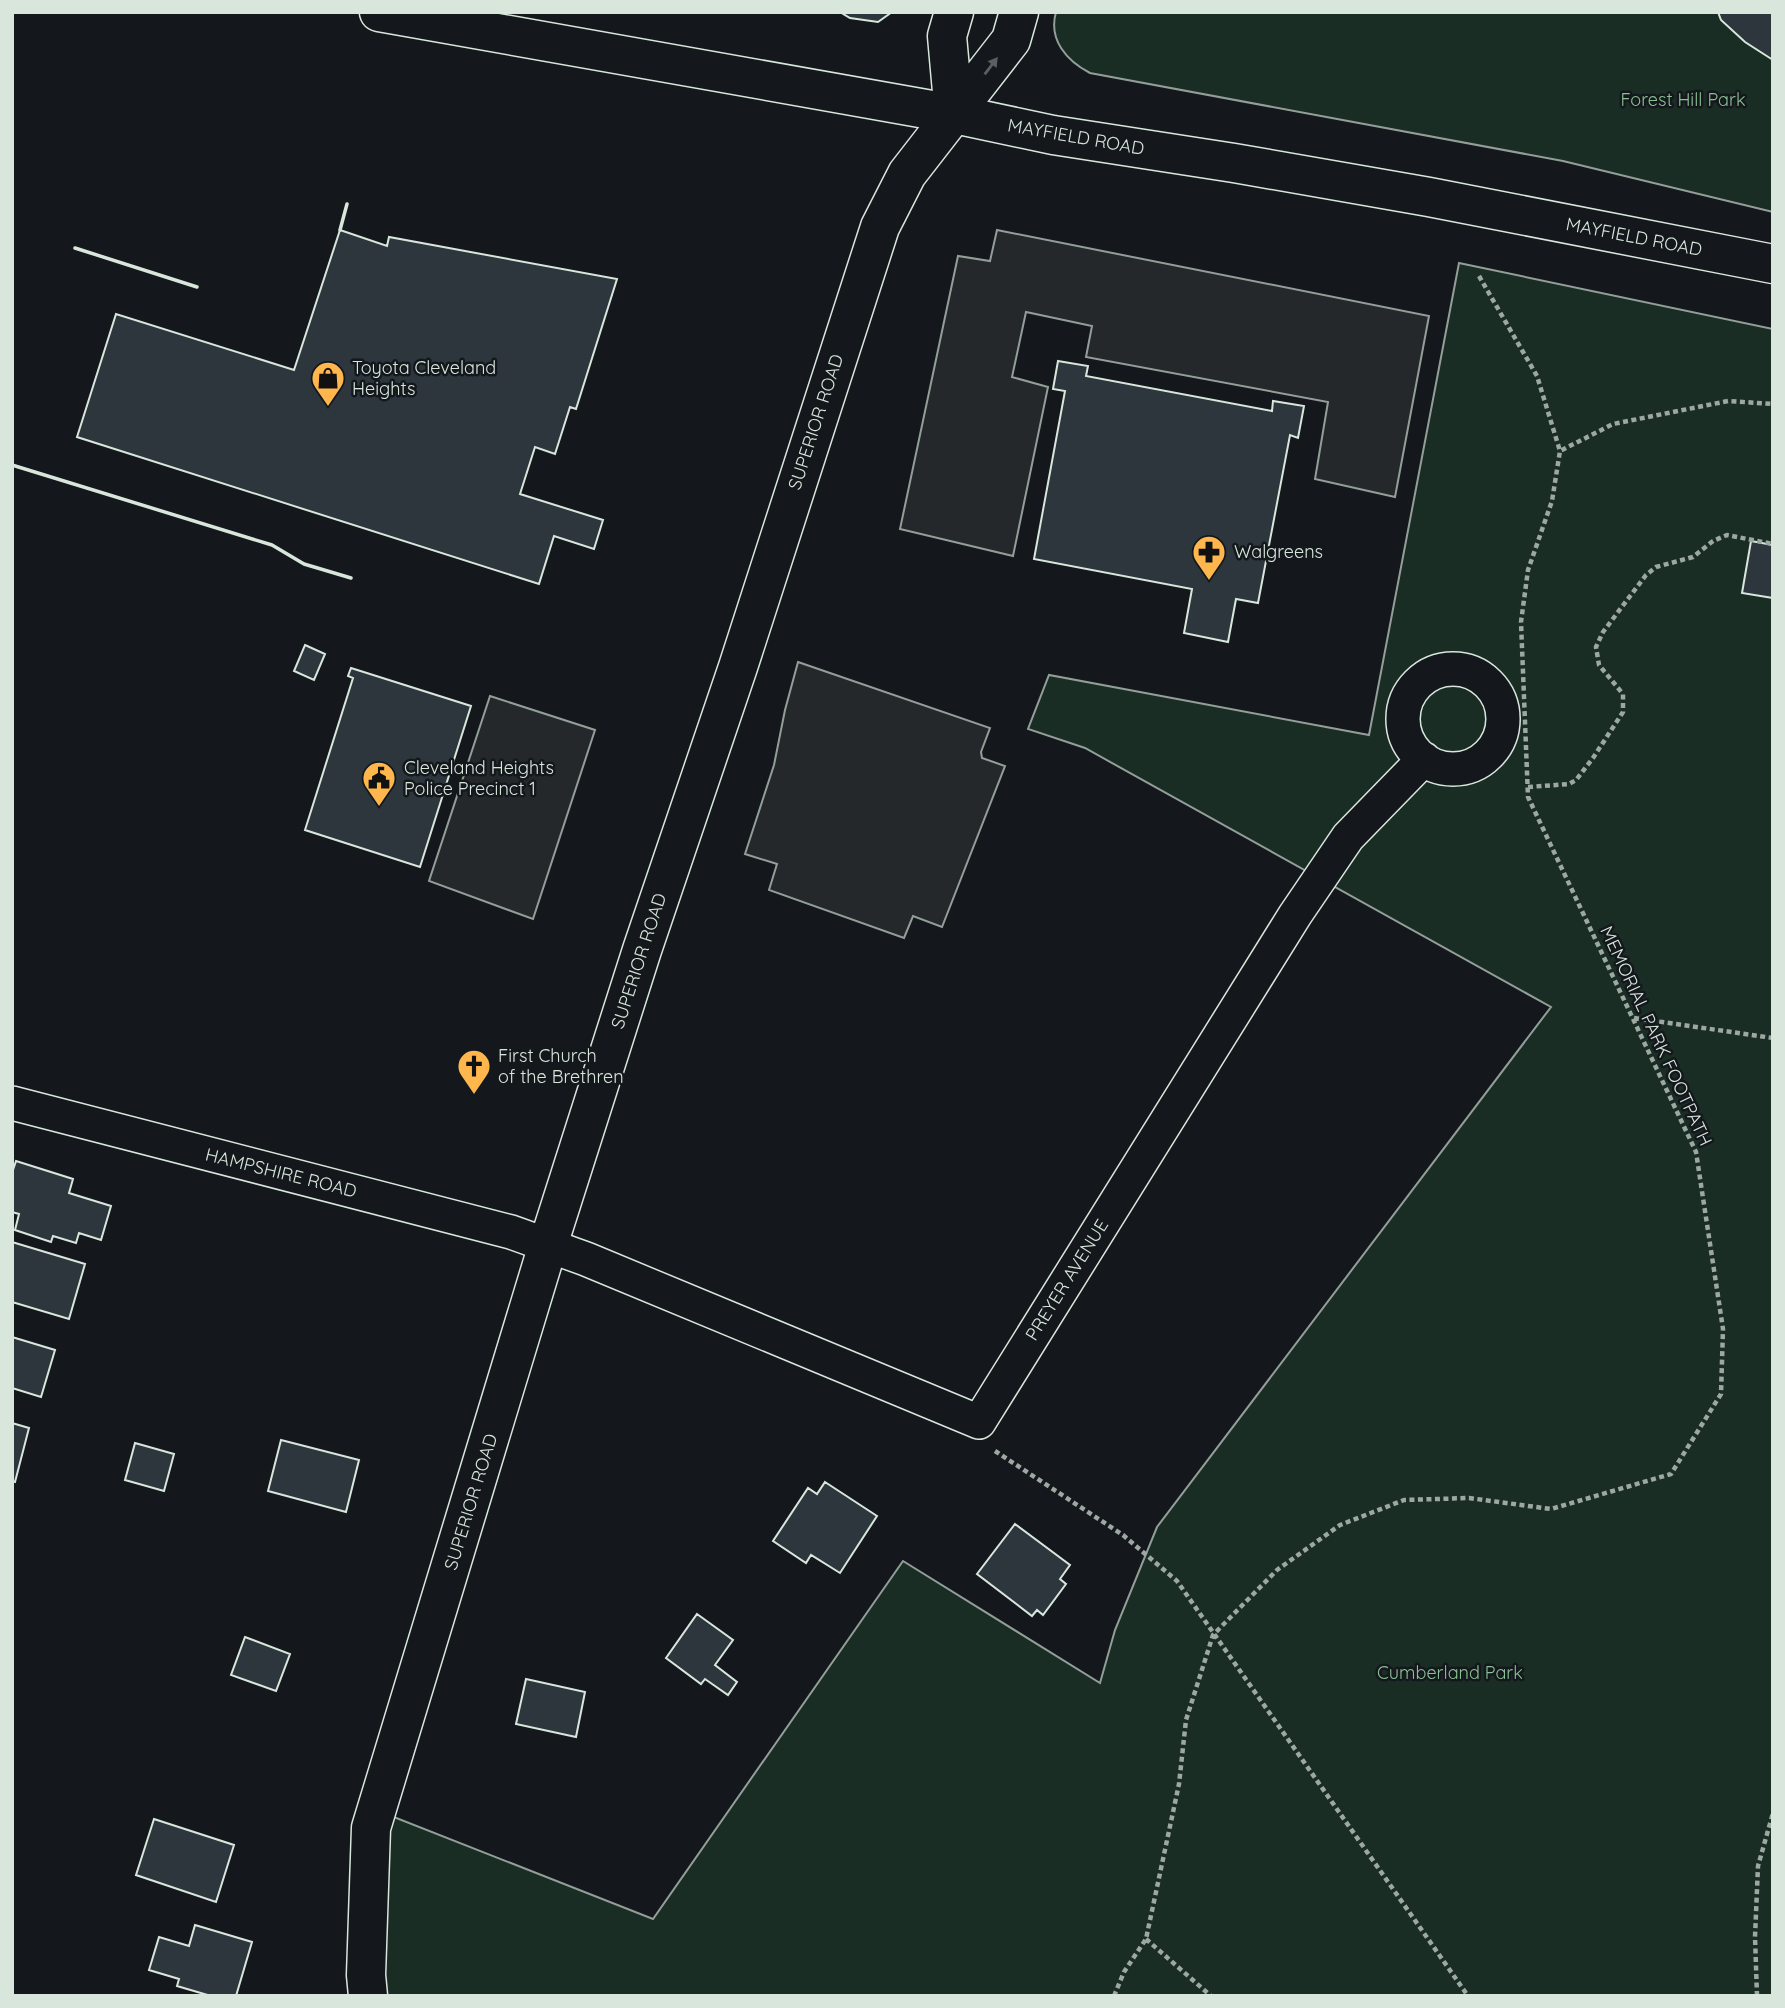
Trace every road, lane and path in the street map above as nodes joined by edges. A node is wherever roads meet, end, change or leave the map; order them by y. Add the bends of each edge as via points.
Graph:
1 (379, 12) edge
2 (954, 12) edge
3 (1019, 12) edge
4 (954, 114) junction
5 (1773, 264) edge
6 (1479, 276) dead end
7 (1773, 404) edge
8 (1560, 451) junction
9 (1773, 544) edge
10 (1424, 759) dead end
11 (1528, 787) junction
12 (1633, 1018) junction
13 (1773, 1038) edge
14 (12, 1103) edge
15 (548, 1245) junction
16 (995, 1450) dead end
17 (1213, 1635) junction
18 (1773, 1813) edge
19 (1146, 1939) junction
20 (368, 1996) edge
21 (1114, 1996) edge
22 (1211, 1996) edge
23 (1468, 1996) edge
24 (1758, 1996) edge

1 - 4 street, MAYFIELD ROAD
2 - 4 street via 947,36
4 -> 3 street, SUPERIOR ROAD via 1011,40
4 - 5 street, MAYFIELD ROAD via 1053,135 1429,197
4 - 15 street, SUPERIOR ROAD via 907,174 880,227
6 - 8 path via 1536,376
7 - 8 path via 1728,401 1613,424
8 - 11 path, MEMORIAL PARK FOOTPATH via 1552,501 1528,570 1521,621
9 - 11 path via 1727,535 1693,557 1646,575 1596,647 1599,665 1623,694 1623,712 1576,779 1569,784
10 - 15 street, PREYER AVENUE via 1348,837 1295,915 979,1422
11 - 12 path, MEMORIAL PARK FOOTPATH via 1528,797
12 - 13 path
12 - 17 path, MEMORIAL PARK FOOTPATH via 1696,1152 1723,1329 1721,1394 1671,1474 1551,1509 1469,1498 1404,1500 1340,1525 1277,1570
14 - 15 street, HAMPSHIRE ROAD
15 - 20 street, SUPERIOR ROAD via 371,1828
16 - 17 path via 1131,1541 1177,1581
17 - 19 path via 1186,1720 1179,1784
17 - 23 path
18 - 24 path via 1758,1866
19 - 21 path
19 - 22 path

